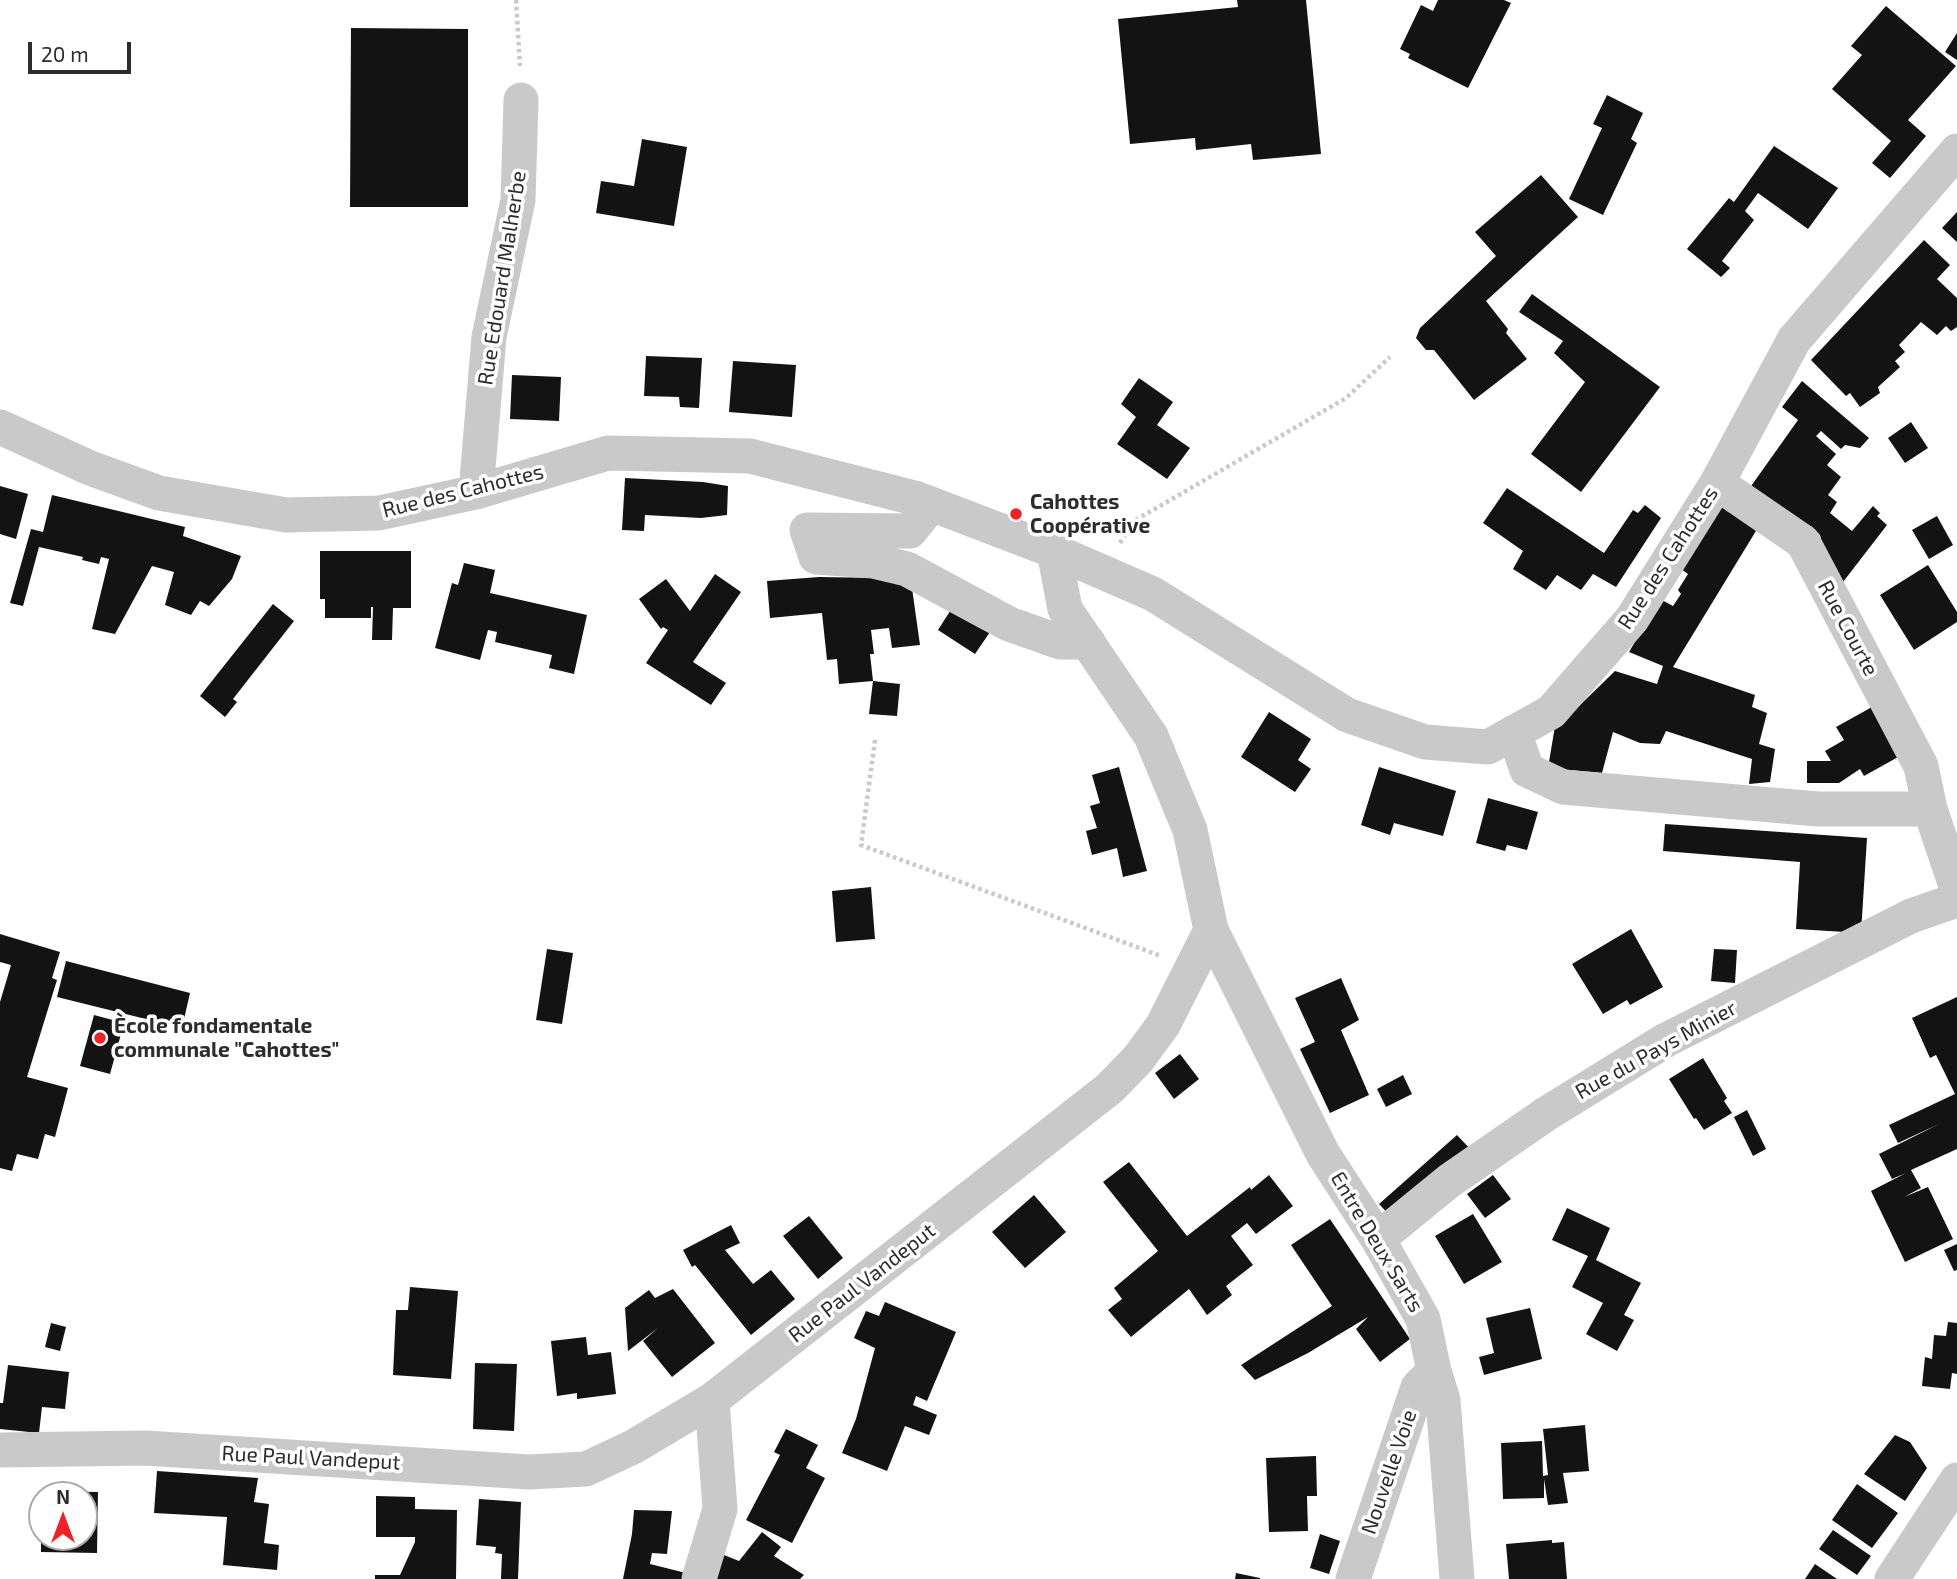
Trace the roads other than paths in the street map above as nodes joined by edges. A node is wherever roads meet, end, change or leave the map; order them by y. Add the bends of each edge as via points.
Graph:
1 (515, 103) road end
2 (1957, 151) edge
3 (0, 427) edge
4 (1717, 483) junction
5 (476, 492) junction
6 (931, 505) junction
7 (1055, 551) junction
8 (1087, 642) junction
9 (1514, 732) junction
10 (1930, 809) junction
11 (1957, 889) edge
12 (1957, 900) edge
13 (1211, 930) junction
14 (1378, 1239) junction
15 (1434, 1371) junction
16 (712, 1400) junction
17 (0, 1450) edge
18 (1957, 1480) edge
19 (699, 1579) edge
20 (1353, 1579) edge
21 (1457, 1579) edge
22 (1892, 1579) edge

1 - 5 street, Rue Edouard Malherbe via 518,200 489,337
2 - 4 street, Rue des Cahottes via 1794,340
3 - 5 street, Rue des Cahottes via 159,493 286,515 379,513
4 - 9 street, Rue des Cahottes via 1632,619 1551,712
4 - 10 street, Rue Courte via 1803,542 1921,766
5 - 6 street, Rue des Cahottes via 608,453 737,455
6 - 7 street, Rue des Cahottes
6 - 8 street via 910,531 807,530 816,556 907,569 1009,624 1060,642
7 - 8 street via 1065,609
7 - 9 street, Rue des Cahottes via 1153,594 1347,715 1425,742 1488,747
8 - 13 street via 1151,736 1190,830
9 - 10 street via 1527,770 1563,787 1818,809
10 - 11 street
12 - 14 street, Rue du Pays Minier via 1910,916 1666,1040 1460,1173
13 - 14 street, Entre Deux Sarts via 1323,1154
13 - 16 street, Rue Paul Vandeput via 1163,1025 1110,1088
14 - 15 street, Entre Deux Sarts via 1423,1319
15 - 20 street, Nouvelle Voie via 1418,1387
15 - 21 street, Entre Deux Sarts via 1443,1400
16 - 17 street, Rue Paul Vandeput via 586,1469 529,1472 145,1448
16 - 19 street via 720,1509
18 - 22 street

